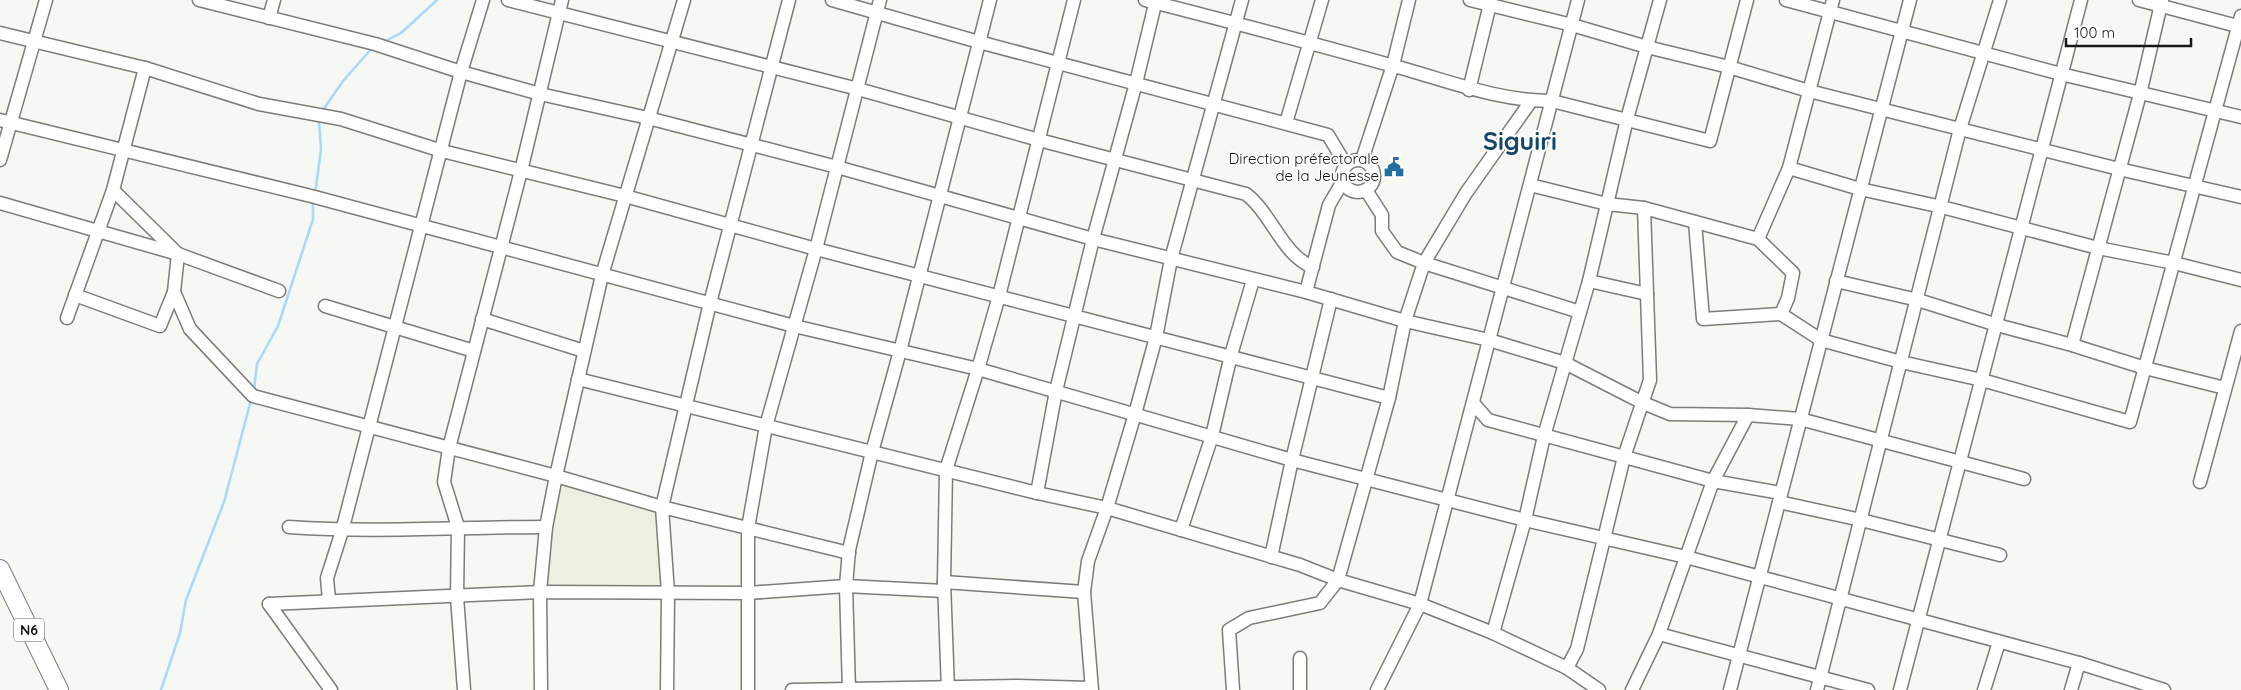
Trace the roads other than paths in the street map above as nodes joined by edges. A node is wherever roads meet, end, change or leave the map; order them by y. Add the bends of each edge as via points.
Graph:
1 (46, 0) edge
2 (199, 0) edge
3 (274, 0) edge
4 (483, 0) edge
5 (508, 0) edge
6 (684, 0) edge
7 (789, 0) edge
8 (832, 0) edge
9 (990, 0) edge
10 (1074, 0) edge
11 (1242, 0) edge
12 (1322, 0) edge
13 (1409, 0) edge
14 (1470, 0) edge
15 (1578, 0) edge
16 (1660, 0) edge
17 (1747, 0) edge
18 (1786, 0) edge
19 (1910, 0) edge
20 (2000, 0) edge
21 (2081, 0) edge
22 (2138, 0) edge
23 (1152, 1) edge
24 (1490, 2) edge
25 (2161, 3) edge
26 (560, 6) edge
27 (878, 6) edge
28 (1831, 6) edge
29 (269, 18) junction
30 (2240, 23) edge
31 (1237, 24) junction
32 (1572, 25) junction
33 (1901, 32) junction
34 (0, 33) edge
35 (34, 41) junction
36 (671, 41) junction
37 (979, 42) junction
38 (1310, 43) junction
39 (1646, 47) junction
40 (1983, 54) junction
41 (1059, 63) junction
42 (1393, 65) junction
43 (772, 67) junction
44 (1729, 67) junction
45 (145, 68) junction
46 (461, 72) junction
47 (2061, 74) junction
48 (1136, 83) junction
49 (858, 89) junction
50 (1470, 90) junction
51 (1809, 91) junction
52 (540, 94) junction
53 (2140, 94) junction
54 (1531, 101) junction
55 (1552, 101) junction
56 (1214, 103) junction
57 (1880, 109) junction
58 (2215, 111) junction
59 (960, 117) junction
60 (2241, 117) edge
61 (648, 118) junction
62 (1627, 119) junction
63 (5, 122) edge
64 (1286, 124) junction
65 (1960, 129) junction
66 (1039, 140) junction
67 (750, 145) junction
68 (2042, 149) junction
69 (122, 151) junction
70 (442, 151) junction
71 (1114, 159) junction
72 (0, 160) edge
73 (1362, 160) junction
74 (1346, 165) junction
75 (837, 167) junction
76 (1788, 168) junction
77 (2119, 169) junction
78 (521, 171) junction
79 (1194, 180) junction
80 (1343, 181) junction
81 (1530, 186) junction
82 (2195, 186) junction
83 (1860, 188) junction
84 (113, 190) junction
85 (1366, 190) junction
86 (625, 196) junction
87 (940, 196) junction
88 (2241, 198) edge
89 (0, 203) edge
90 (1607, 204) junction
91 (1942, 207) junction
92 (1644, 208) junction
93 (1018, 218) junction
94 (1695, 222) junction
95 (730, 224) junction
96 (421, 227) junction
97 (2022, 228) junction
98 (99, 230) junction
99 (1093, 239) junction
100 (1758, 239) junction
101 (500, 248) junction
102 (2098, 248) junction
103 (816, 249) junction
104 (178, 254) junction
105 (1171, 259) junction
106 (1424, 263) junction
107 (2174, 263) junction
108 (1313, 267) junction
109 (602, 275) junction
110 (919, 275) junction
111 (1253, 280) junction
112 (2241, 280) edge
113 (1589, 281) junction
114 (1836, 281) junction
115 (1503, 288) junction
116 (279, 291) dead end
117 (174, 292) junction
118 (1306, 292) junction
119 (75, 294) junction
120 (1647, 294) junction
121 (999, 296) junction
122 (1331, 299) junction
123 (1918, 300) junction
124 (710, 303) junction
125 (325, 306) dead end
126 (1580, 312) junction
127 (1781, 314) junction
128 (1074, 315) junction
129 (67, 318) dead end
130 (482, 319) junction
131 (1405, 321) junction
132 (1997, 325) junction
133 (794, 326) junction
134 (394, 328) junction
135 (2241, 331) edge
136 (1156, 337) junction
137 (1489, 340) junction
138 (1821, 340) junction
139 (2072, 344) junction
140 (584, 351) junction
141 (900, 351) junction
142 (474, 352) junction
143 (1231, 355) junction
144 (1901, 362) junction
145 (1566, 363) junction
146 (2145, 368) junction
147 (978, 369) junction
148 (1311, 376) junction
149 (578, 379) junction
150 (1982, 380) junction
151 (2225, 388) junction
152 (1056, 391) junction
153 (1389, 398) junction
154 (1641, 402) junction
155 (1472, 403) junction
156 (685, 405) junction
157 (1135, 414) junction
158 (1748, 415) junction
159 (1800, 419) junction
160 (1488, 420) junction
161 (368, 426) junction
162 (766, 426) junction
163 (1466, 428) junction
164 (1212, 436) junction
165 (1544, 436) junction
166 (1879, 440) junction
167 (449, 448) junction
168 (872, 452) junction
169 (1624, 457) junction
170 (1292, 460) junction
171 (1961, 462) junction
172 (946, 470) junction
173 (556, 476) junction
174 (1365, 479) junction
175 (2024, 479) dead end
176 (1713, 480) junction
177 (2200, 482) dead end
178 (1038, 493) junction
179 (1780, 497) junction
180 (1447, 500) junction
181 (662, 507) junction
182 (1107, 508) junction
183 (1525, 520) junction
184 (1861, 520) junction
185 (289, 527) dead end
186 (458, 527) junction
187 (546, 527) junction
188 (748, 528) junction
189 (342, 530) junction
190 (1181, 530) junction
191 (1604, 539) junction
192 (1940, 540) junction
193 (849, 553) junction
194 (2000, 555) dead end
195 (1271, 557) junction
196 (1686, 557) junction
197 (0, 569) edge
198 (1760, 577) junction
199 (1338, 580) junction
200 (846, 586) junction
201 (944, 587) junction
202 (540, 592) junction
203 (1084, 592) junction
204 (668, 593) junction
205 (748, 593) junction
206 (457, 597) junction
207 (330, 600) junction
208 (1841, 600) junction
209 (1420, 604) junction
210 (1918, 621) junction
211 (1493, 633) junction
212 (1659, 634) junction
213 (1999, 642) junction
214 (1739, 655) junction
215 (1300, 658) dead end
216 (2078, 663) junction
217 (1567, 668) junction
218 (1820, 677) junction
219 (948, 688) edge
220 (849, 689) edge
221 (1091, 689) edge
222 (58, 690) edge
223 (331, 690) edge
224 (464, 690) edge
225 (541, 690) edge
226 (667, 690) edge
227 (748, 690) edge
228 (792, 690) edge
229 (1232, 690) edge
230 (1300, 690) edge
231 (1376, 690) edge
232 (1599, 690) edge
233 (1632, 690) edge
234 (1730, 690) edge
235 (1817, 690) edge
236 (1868, 690) edge
237 (1900, 690) edge
238 (1984, 690) edge
239 (2071, 690) edge
240 (2164, 690) edge

1 - 35 street
2 - 29 street
3 - 29 street
4 - 46 street
5 - 26 street
6 - 36 street
7 - 43 street
8 - 27 street
9 - 37 street
10 - 41 street
11 - 31 street
12 - 38 street
13 - 42 street
14 - 24 street
15 - 32 street
16 - 39 street
17 - 44 street
18 - 28 street
19 - 33 street
20 - 40 street
21 - 47 street
22 - 25 street
23 - 31 street
23 - 48 street
24 - 32 street
24 - 50 street
25 - 30 street
25 - 53 street
26 - 36 street
26 - 52 street
27 - 37 street
27 - 49 street
28 - 33 street
28 - 51 street
29 - 46 street via 378,45
30 - 58 street
31 - 38 street
31 - 56 street
32 - 39 street
32 - 55 street
33 - 40 street
33 - 57 street
34 - 35 street
35 - 45 street
35 - 63 street
36 - 43 street
36 - 61 street
37 - 41 street
37 - 59 street
38 - 42 street
38 - 64 street
39 - 44 street
39 - 62 street
40 - 47 street
40 - 65 street
41 - 48 street
41 - 66 street
42 - 50 street
42 - 73 street
43 - 49 street
43 - 67 street
44 - 51 street
44 - 62 street via 1710,141
45 - 69 street
45 - 70 street via 260,104 341,119
46 - 52 street
46 - 70 street
47 - 53 street
47 - 68 street
48 - 56 street
48 - 71 street
49 - 59 street
49 - 75 street
50 - 54 street
51 - 57 street
51 - 76 street
52 - 61 street
52 - 78 street
53 - 58 street
53 - 77 street
54 - 55 street
54 - 106 street via 1466,192
55 - 62 street
55 - 81 street
56 - 64 street
56 - 79 street
57 - 65 street
57 - 83 street
58 - 60 street
58 - 82 street
59 - 66 street
59 - 87 street
61 - 67 street
61 - 86 street
62 - 90 street
63 - 69 street
63 - 72 street
64 - 74 street via 1328,135
65 - 68 street
65 - 91 street
66 - 71 street
66 - 93 street
67 - 75 street
67 - 95 street
68 - 77 street
68 - 97 street
69 - 84 street
69 - 96 street
70 - 78 street
70 - 96 street
71 - 79 street
71 - 99 street
73 - 74 street via 1353,160
73 - 85 street via 1371,166 1374,176
74 - 80 street
75 - 87 street
75 - 103 street
76 - 83 street
76 - 100 street
77 - 82 street
77 - 102 street
78 - 86 street
78 - 101 street
79 - 105 street
79 - 108 street via 1246,194 1295,256
80 - 85 street via 1354,192
80 - 108 street via 1329,205
81 - 90 street
81 - 115 street
82 - 88 street
82 - 107 street
83 - 91 street
83 - 114 street
84 - 98 street
84 - 104 street
85 - 106 street via 1382,215 1382,231 1396,252
86 - 95 street
86 - 109 street
87 - 93 street
87 - 110 street
89 - 98 street
90 - 92 street
90 - 113 street
91 - 97 street
91 - 123 street
92 - 94 street
92 - 120 street
93 - 99 street
93 - 121 street
94 - 100 street
94 - 127 street via 1703,319
95 - 103 street
95 - 124 street
96 - 101 street
96 - 134 street
97 - 102 street
97 - 132 street
98 - 104 street
98 - 119 street
99 - 105 street
99 - 128 street
100 - 127 street via 1793,273
101 - 109 street
101 - 130 street
102 - 107 street
102 - 139 street
103 - 110 street
103 - 133 street
104 - 116 street
104 - 117 street
105 - 111 street
105 - 136 street
106 - 115 street
106 - 131 street
107 - 112 street
107 - 146 street
108 - 118 street
109 - 124 street
109 - 140 street
110 - 121 street
110 - 141 street
111 - 118 street
111 - 143 street
113 - 120 street
113 - 126 street
114 - 123 street
114 - 138 street
115 - 126 street
115 - 137 street
117 - 119 street via 160,326
117 - 161 street via 190,329 253,396
118 - 122 street
119 - 129 street
120 - 154 street via 1650,380
121 - 128 street
121 - 147 street
122 - 131 street
122 - 148 street
123 - 132 street
123 - 144 street
124 - 133 street
124 - 156 street
125 - 134 street
126 - 145 street
127 - 138 street
128 - 136 street
128 - 152 street
130 - 140 street
130 - 142 street
131 - 137 street
131 - 153 street
132 - 139 street
132 - 150 street
133 - 141 street
133 - 162 street
134 - 142 street
134 - 161 street
135 - 151 street
136 - 143 street
136 - 157 street
137 - 145 street
137 - 155 street
138 - 144 street
138 - 159 street
139 - 146 street
140 - 149 street
141 - 147 street
141 - 168 street
142 - 167 street
143 - 148 street
143 - 164 street
144 - 150 street
144 - 166 street
145 - 154 street
145 - 165 street
146 - 150 street via 2130,422
146 - 151 street
147 - 152 street
147 - 172 street
148 - 153 street
148 - 170 street
149 - 156 street
149 - 173 street
150 - 171 street
151 - 177 street
152 - 157 street
152 - 178 street
153 - 174 street
154 - 158 street via 1670,414
154 - 169 street
155 - 160 street
155 - 163 street
156 - 162 street
156 - 181 street
157 - 164 street
157 - 182 street
158 - 159 street
158 - 176 street
159 - 166 street
159 - 179 street
160 - 163 street
160 - 165 street
161 - 167 street
161 - 189 street
162 - 168 street
162 - 188 street
163 - 180 street
164 - 170 street
164 - 190 street
165 - 169 street
165 - 183 street
166 - 171 street
166 - 184 street
167 - 173 street
167 - 186 street via 444,482
168 - 172 street
168 - 193 street
169 - 176 street
169 - 191 street
170 - 174 street
170 - 195 street
171 - 175 street
171 - 192 street
172 - 178 street
172 - 201 street
173 - 181 street
173 - 187 street
174 - 180 street
174 - 199 street
176 - 179 street
176 - 196 street
178 - 182 street
179 - 184 street
179 - 198 street
180 - 183 street
180 - 209 street
181 - 188 street
181 - 204 street
182 - 190 street
182 - 203 street via 1088,561
183 - 191 street
183 - 211 street
184 - 192 street
184 - 208 street
185 - 189 street
186 - 187 street
186 - 189 street
186 - 206 street
187 - 202 street
188 - 193 street
188 - 205 street
189 - 207 street via 327,578
190 - 195 street
191 - 196 street
191 - 217 street via 1577,649
192 - 194 street
192 - 210 street
193 - 200 street
195 - 199 street
196 - 198 street
196 - 212 street
197 - 222 highway, N6
198 - 208 street
198 - 214 street
199 - 209 street
199 - 229 street via 1320,603 1249,618 1229,630
200 - 201 street
200 - 205 street
200 - 220 street
201 - 203 street
201 - 219 street
202 - 204 street
202 - 206 street
202 - 225 street
203 - 221 street
204 - 205 street
204 - 226 street
205 - 227 street
206 - 207 street
206 - 224 street
207 - 223 street via 268,604
208 - 210 street
208 - 218 street
209 - 211 street
209 - 231 street
210 - 213 street
210 - 237 street
211 - 217 street
212 - 214 street
212 - 233 street
213 - 216 street
213 - 238 street
214 - 218 street
214 - 234 street
215 - 230 street
216 - 239 street
216 - 240 street
217 - 232 street
218 - 235 street
218 - 236 street
219 - 220 street
219 - 221 street
220 - 228 street

